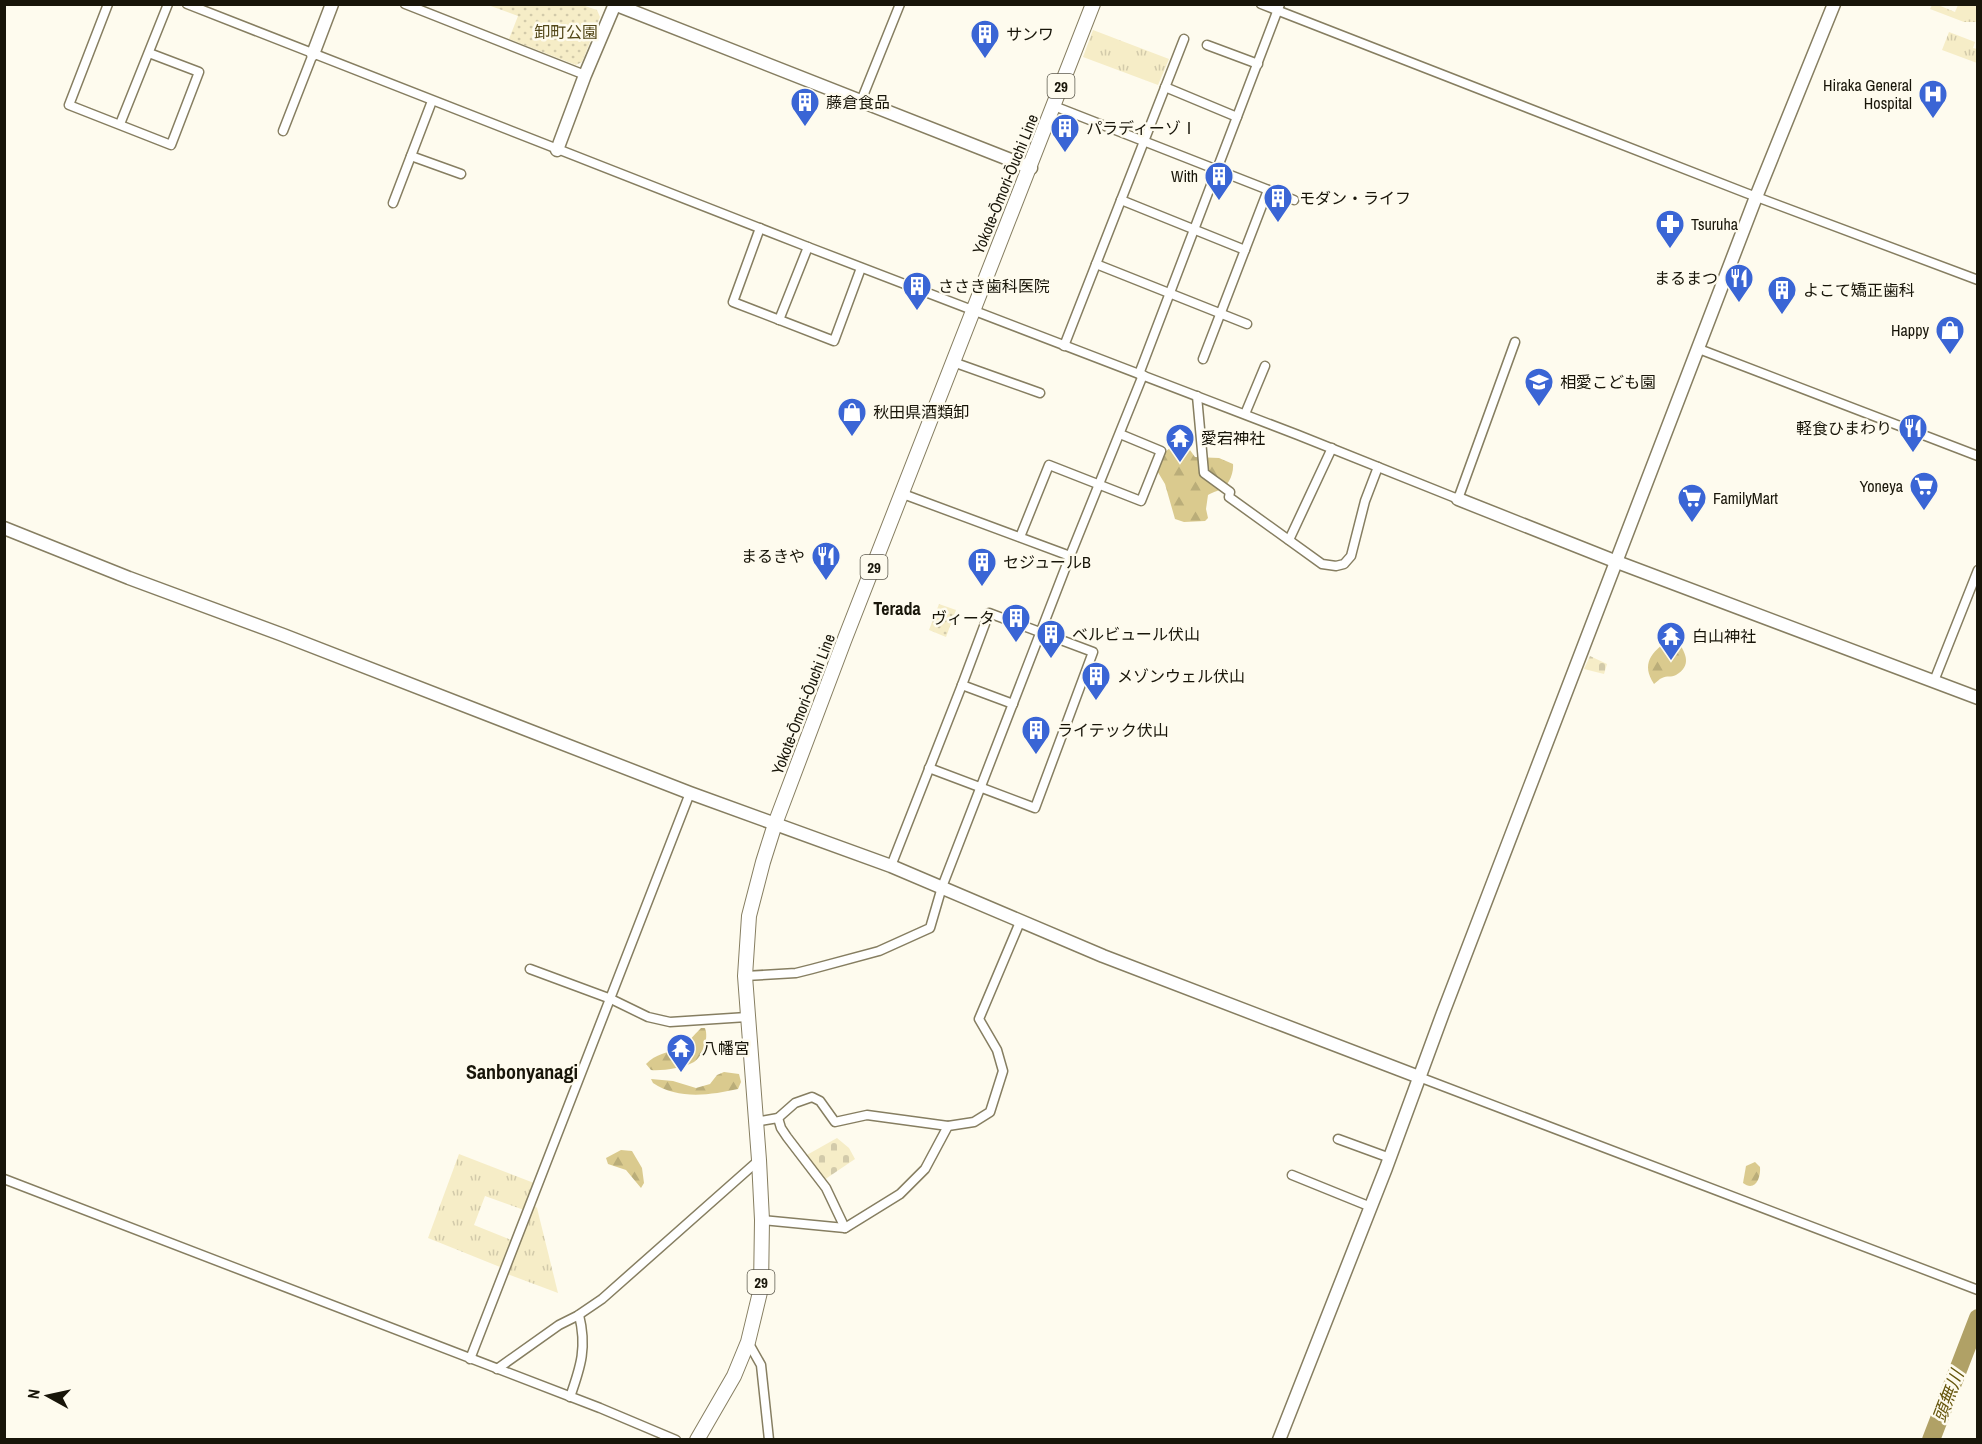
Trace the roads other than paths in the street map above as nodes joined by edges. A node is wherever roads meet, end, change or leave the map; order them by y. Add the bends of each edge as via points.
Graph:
1 (108, 4) edge
2 (168, 4) edge
3 (187, 4) edge
4 (332, 4) edge
5 (405, 4) edge
6 (900, 4) edge
7 (1093, 4) edge
8 (1261, 4) edge
9 (1834, 4) edge
10 (614, 5) edge
11 (1279, 8) edge
12 (1184, 39) dead end
13 (1207, 45) dead end
14 (149, 52) junction
15 (313, 54) junction
16 (1258, 64) junction
17 (585, 75) junction
18 (1165, 87) junction
19 (861, 101) junction
20 (432, 102) junction
21 (1054, 106) junction
22 (1237, 117) junction
23 (120, 124) junction
24 (283, 131) dead end
25 (1144, 142) junction
26 (557, 150) junction
27 (411, 156) junction
28 (1031, 168) junction
29 (1217, 170) junction
30 (461, 174) dead end
31 (1268, 190) junction
32 (1756, 197) junction
33 (1121, 200) junction
34 (1294, 200) dead end
35 (393, 203) dead end
36 (760, 228) junction
37 (1194, 230) junction
38 (808, 247) junction
39 (1245, 250) junction
40 (1096, 264) junction
41 (861, 268) junction
42 (1977, 280) edge
43 (1170, 293) junction
44 (973, 310) junction
45 (1220, 314) junction
46 (779, 320) junction
47 (1247, 324) dead end
48 (1515, 342) dead end
49 (1064, 346) junction
50 (1699, 349) junction
51 (1203, 359) dead end
52 (953, 362) junction
53 (1265, 366) dead end
54 (1141, 375) junction
55 (1040, 393) dead end
56 (1197, 396) junction
57 (1245, 414) junction
58 (1120, 434) junction
59 (1332, 448) junction
60 (1977, 456) edge
61 (1378, 467) junction
62 (1099, 484) junction
63 (903, 494) junction
64 (1458, 499) junction
65 (4, 528) edge
66 (1020, 537) junction
67 (1290, 540) junction
68 (1070, 556) junction
69 (1617, 562) junction
70 (1977, 570) edge
71 (1042, 633) junction
72 (1934, 681) junction
73 (962, 685) junction
74 (1977, 698) edge
75 (1013, 704) junction
76 (929, 768) junction
77 (980, 788) junction
78 (690, 793) junction
79 (775, 824) junction
80 (891, 866) junction
81 (942, 887) junction
82 (1020, 922) junction
83 (530, 969) dead end
84 (745, 976) junction
85 (611, 999) junction
86 (747, 1017) junction
87 (1419, 1077) junction
88 (778, 1118) junction
89 (755, 1122) junction
90 (948, 1126) junction
91 (1338, 1139) dead end
92 (1390, 1158) junction
93 (759, 1160) junction
94 (1292, 1175) dead end
95 (4, 1179) edge
96 (1371, 1207) junction
97 (762, 1220) junction
98 (845, 1228) junction
99 (1977, 1290) edge
100 (579, 1315) junction
101 (748, 1342) junction
102 (470, 1359) junction
103 (497, 1370) junction
104 (570, 1397) junction
105 (676, 1440) edge
106 (697, 1440) edge
107 (769, 1440) edge
108 (1279, 1440) edge

1 - 23 street via 69,105
2 - 14 street
3 - 15 street
4 - 15 street
5 - 17 street
6 - 19 street
7 - 21 main road, Yokote-Ōmori-Ōuchi Line / 29
8 - 11 street
9 - 32 street
10 - 17 street
10 - 19 street
11 - 16 street
11 - 32 street
12 - 18 street
13 - 16 street
14 - 23 street
14 - 23 street via 199,72 171,145
15 - 20 street
15 - 24 street
16 - 22 street
17 - 26 street
18 - 22 street
18 - 25 street
19 - 28 street
20 - 26 street
20 - 27 street
21 - 25 street
21 - 28 main road, Yokote-Ōmori-Ōuchi Line / 29
22 - 29 street
25 - 29 street
25 - 33 street
26 - 36 street
27 - 30 street
27 - 35 street
28 - 44 main road, Yokote-Ōmori-Ōuchi Line / 29
29 - 31 street
29 - 37 street
31 - 34 street
31 - 39 street
32 - 42 street
32 - 50 street
33 - 37 street
33 - 40 street
36 - 38 street
36 - 46 street via 733,302
37 - 39 street
37 - 43 street
38 - 41 street
38 - 46 street
39 - 45 street
40 - 43 street
40 - 49 street
41 - 44 street
41 - 46 street via 834,341
43 - 45 street
43 - 54 street
44 - 49 street
44 - 52 main road, Yokote-Ōmori-Ōuchi Line / 29
45 - 47 street
45 - 51 street
48 - 64 street
49 - 54 street
50 - 60 street
50 - 69 street
52 - 55 street
52 - 63 main road, Yokote-Ōmori-Ōuchi Line / 29
53 - 57 street
54 - 56 street
54 - 58 street
56 - 57 street
56 - 67 street via 1204,473
57 - 59 street
58 - 62 street
58 - 62 street via 1161,451 1141,501
59 - 61 street
59 - 67 street
61 - 64 street
61 - 67 street via 1351,556 1344,564 1322,564
62 - 66 street via 1049,465
62 - 68 street
63 - 66 street
63 - 79 main road, Yokote-Ōmori-Ōuchi Line / 29
64 - 69 street
65 - 78 street
66 - 68 street
68 - 71 street
69 - 72 street
69 - 87 street
70 - 72 street
71 - 73 street via 989,613
71 - 75 street
71 - 77 street via 1093,652 1035,808
72 - 74 street
73 - 75 street
73 - 76 street
75 - 77 street
76 - 77 street
76 - 80 street
77 - 81 street
78 - 79 street
78 - 85 street
79 - 80 street
79 - 84 main road, Yokote-Ōmori-Ōuchi Line / 29 via 749,916
80 - 81 street
81 - 82 street
81 - 84 street via 930,928 879,951 796,973
82 - 87 street
82 - 90 street via 979,1019 997,1050 1003,1071 990,1112 974,1122
83 - 85 street
84 - 86 main road, Yokote-Ōmori-Ōuchi Line / 29
85 - 86 street via 648,1017 670,1022
85 - 102 street
86 - 89 main road, Yokote-Ōmori-Ōuchi Line / 29
87 - 92 street
87 - 99 street
88 - 89 street
88 - 90 street via 795,1103 812,1097 820,1101 835,1122 867,1115
88 - 98 street via 787,1137 826,1188
89 - 93 main road, Yokote-Ōmori-Ōuchi Line / 29
90 - 98 street via 925,1169 900,1194
91 - 92 street
92 - 96 street
93 - 97 main road, Yokote-Ōmori-Ōuchi Line / 29
93 - 100 street
94 - 96 street
95 - 102 street
96 - 108 street
97 - 98 street
97 - 101 main road, Yokote-Ōmori-Ōuchi Line / 29 via 761,1288
100 - 103 street
100 - 104 street via 583,1330 582,1362
101 - 106 main road, Yokote-Ōmori-Ōuchi Line / 29 via 734,1376
101 - 107 street via 761,1365
102 - 103 street
103 - 104 street
104 - 105 street

